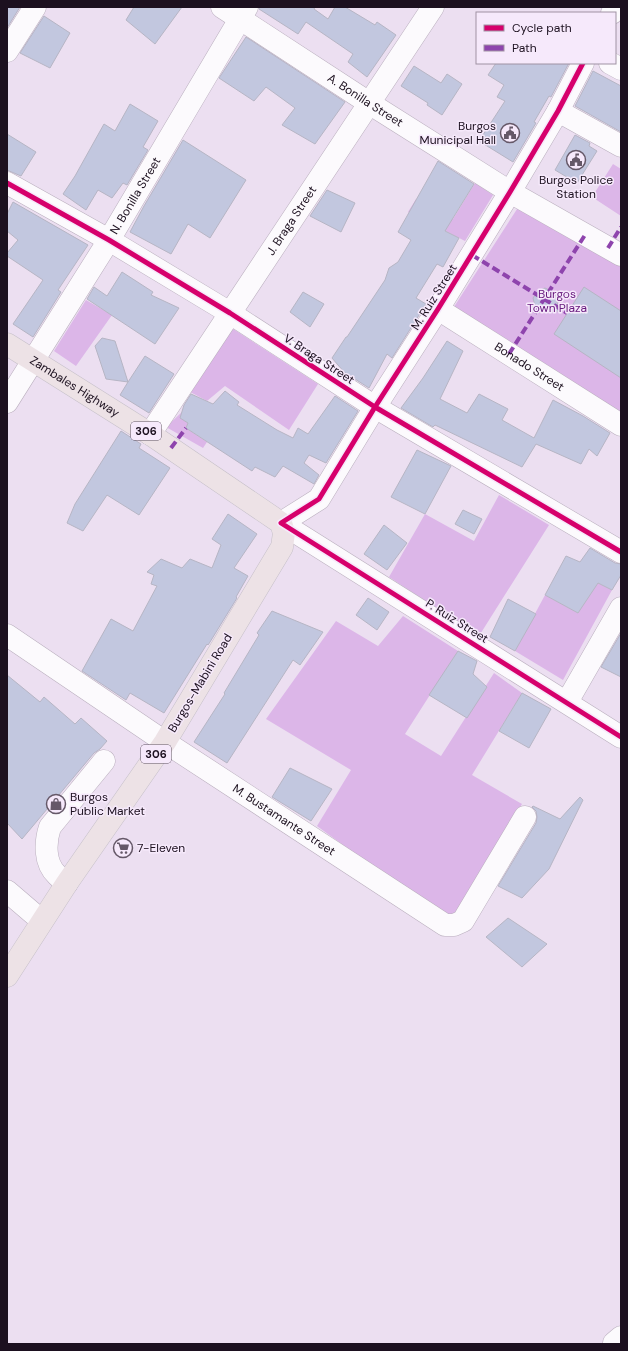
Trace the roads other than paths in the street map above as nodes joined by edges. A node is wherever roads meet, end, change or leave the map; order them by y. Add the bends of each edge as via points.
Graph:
1 (35, 7) edge
2 (433, 7) edge
3 (236, 11) edge
4 (7, 51) edge
5 (582, 64) edge
6 (612, 64) edge
7 (621, 69) edge
8 (369, 103) junction
9 (558, 111) junction
10 (621, 146) edge
11 (7, 183) edge
12 (510, 192) junction
13 (109, 240) junction
14 (621, 255) edge
15 (438, 309) junction
16 (230, 313) junction
17 (7, 344) edge
18 (33, 360) junction
19 (7, 402) edge
20 (375, 407) junction
21 (621, 425) edge
22 (150, 434) junction
23 (281, 523) junction
24 (621, 552) edge
25 (621, 608) edge
26 (7, 636) edge
27 (567, 702) junction
28 (621, 737) edge
29 (165, 742) junction
30 (104, 761) dead end
31 (524, 817) dead end
32 (67, 883) junction
33 (7, 891) edge
34 (42, 921) junction
35 (7, 976) edge

1 - 4 street
2 - 8 street, J. Braga Street
3 - 8 street, A. Bonilla Street
3 - 13 street, N. Bonilla Street
5 - 9 street, M. Ruiz Street
6 - 7 street
8 - 12 street, A. Bonilla Street
8 - 16 street, J. Braga Street
9 - 10 street
9 - 12 street, M. Ruiz Street
11 - 13 street, V. Braga Street
12 - 14 street, A. Bonilla Street
12 - 15 street, M. Ruiz Street
13 - 16 street, V. Braga Street
13 - 18 street, N. Bonilla Street
15 - 20 street, M. Ruiz Street
15 - 21 street, Bonado Street
16 - 20 street, V. Braga Street
16 - 22 street, J. Braga Street
17 - 18 main road, Zambales Highway / 306
18 - 19 street, N. Bonilla Street
18 - 22 main road, Zambales Highway / 306
20 - 23 street, M. Ruiz Street via 319,499
20 - 24 street, V. Braga Street
22 - 23 main road, Zambales Highway / 306
23 - 27 street, P. Ruiz Street
23 - 29 main road, Burgos-Mabini Road / 306 via 284,533 282,547
25 - 27 street
26 - 29 street, M. Bustamante Street
27 - 28 street, P. Ruiz Street
29 - 31 street, M. Bustamante Street via 445,925 463,921
29 - 32 main road, Burgos-Mabini Road / 306
30 - 32 street via 50,827 46,837 46,850 51,866 56,875
32 - 34 main road, Burgos-Mabini Road / 306
33 - 34 street
34 - 35 main road, Burgos-Mabini Road / 306

